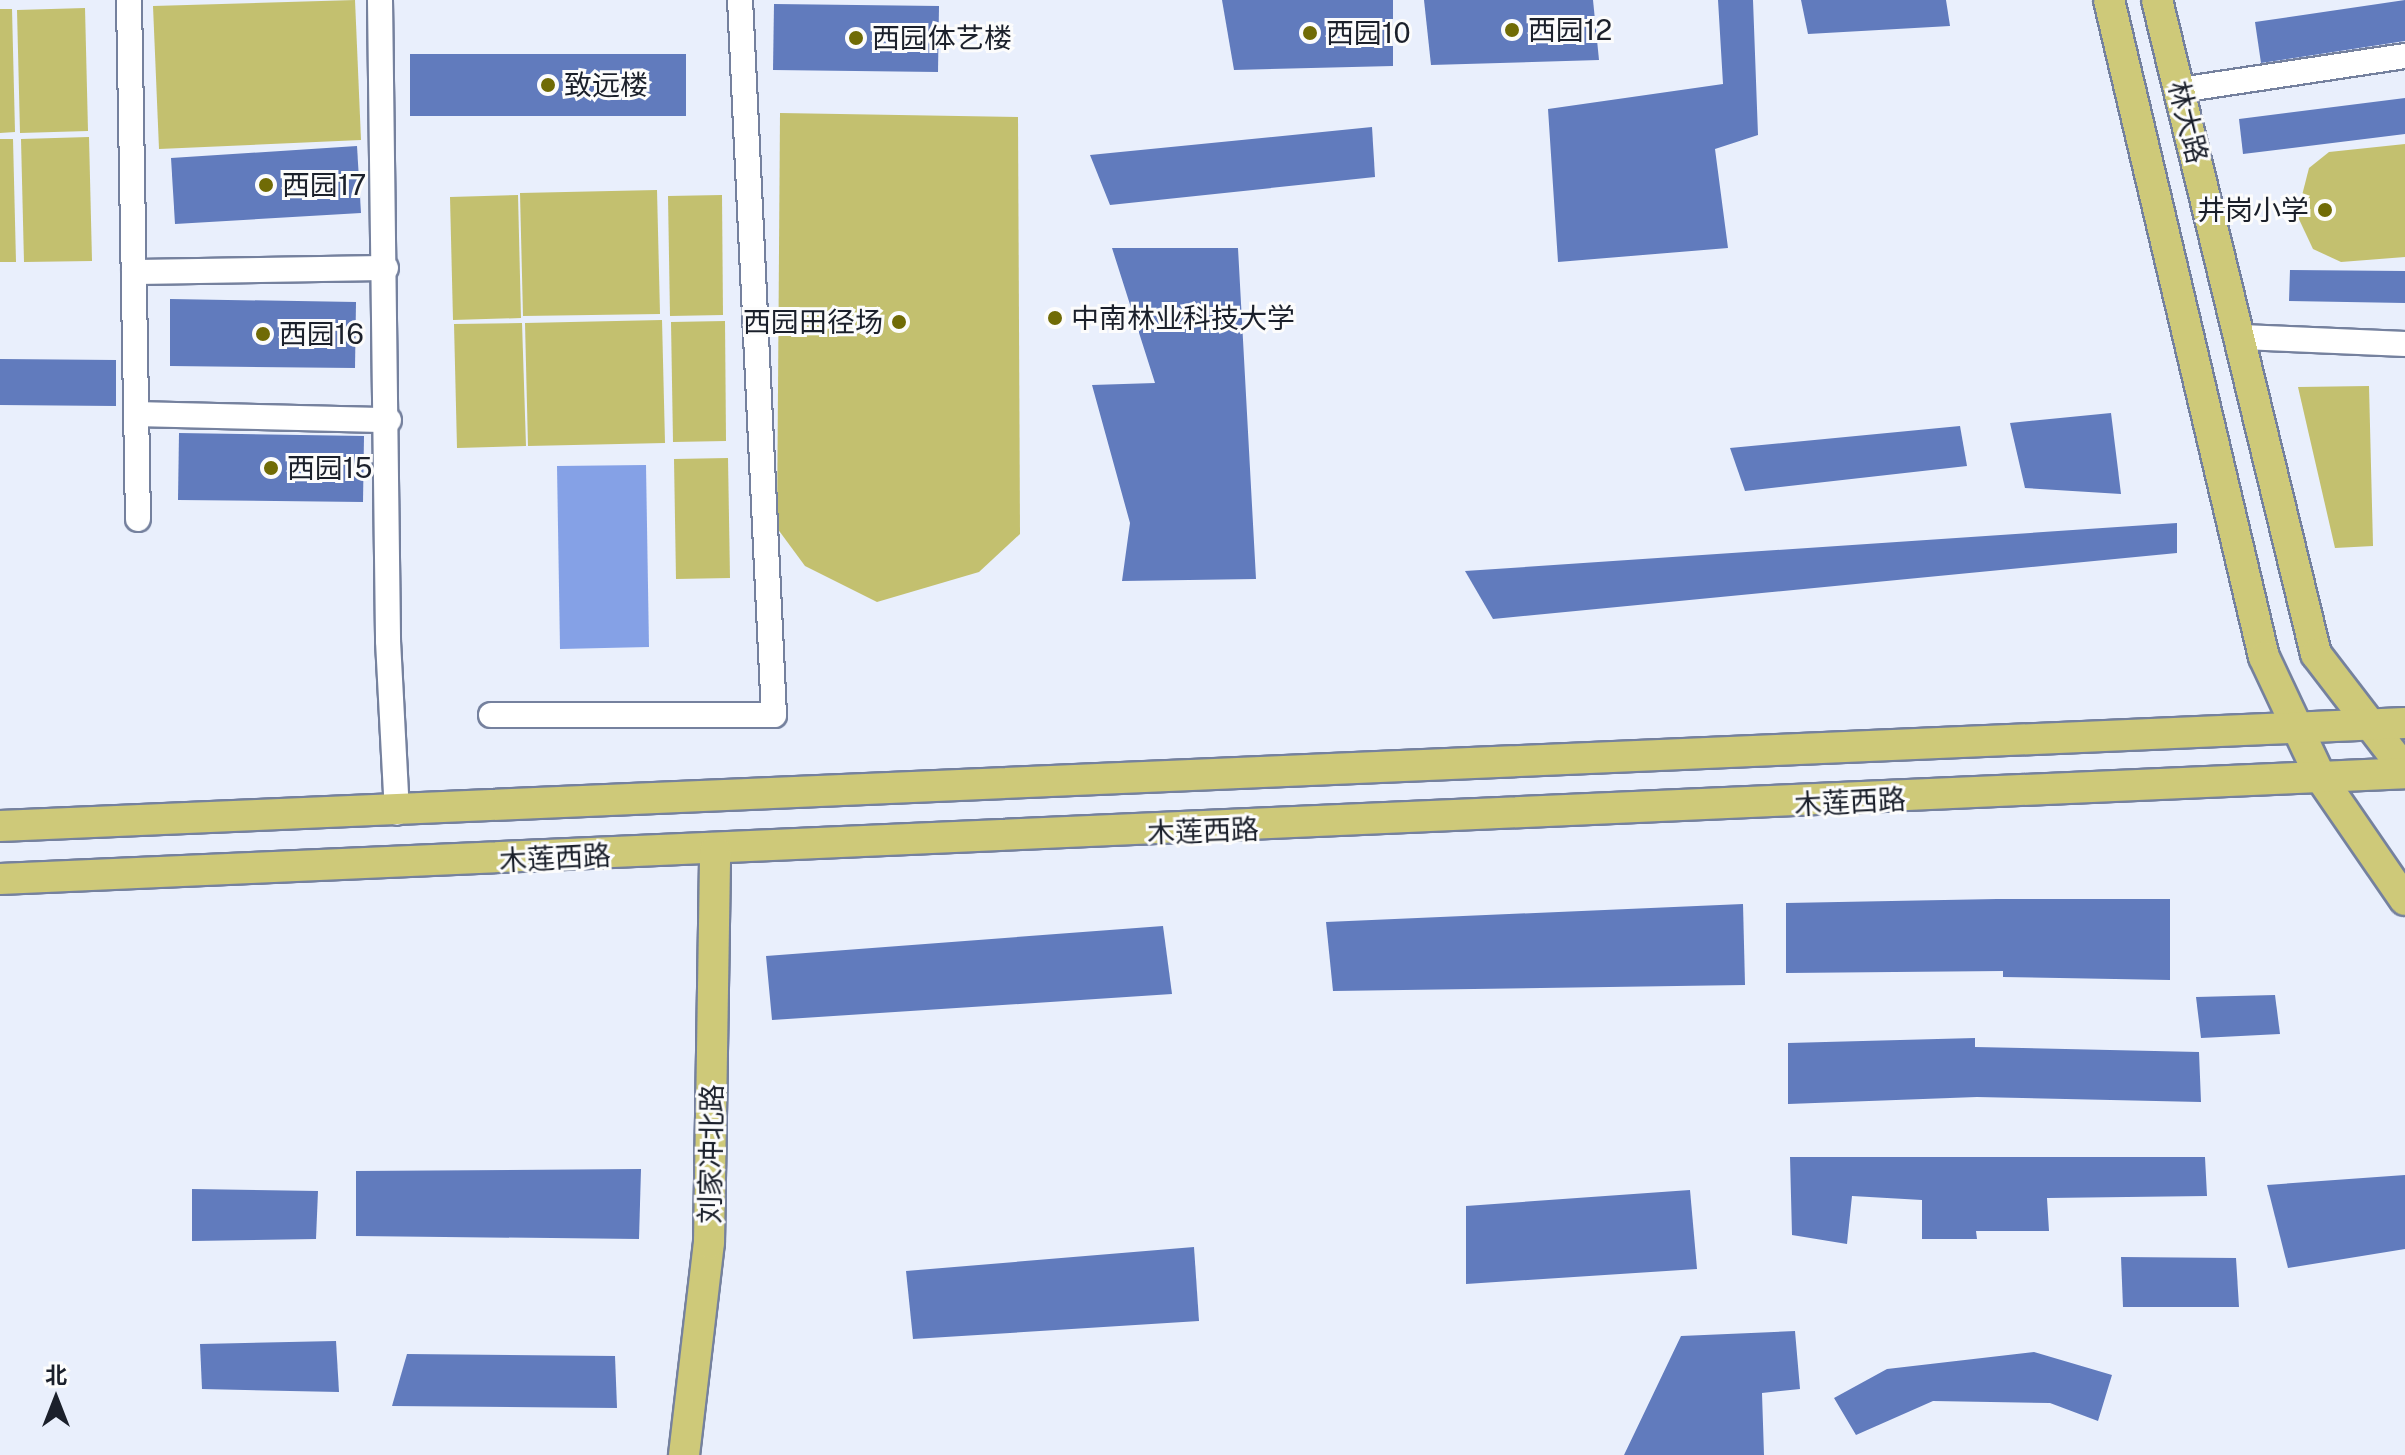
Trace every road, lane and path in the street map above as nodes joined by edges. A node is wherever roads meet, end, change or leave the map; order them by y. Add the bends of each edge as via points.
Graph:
1 (129, 0) edge
2 (380, 0) edge
3 (740, 0) edge
4 (2109, 0) edge
5 (2157, 0) edge
6 (2405, 56) edge
7 (2180, 90) junction
8 (386, 268) junction
9 (134, 272) junction
10 (2243, 337) junction
11 (2405, 344) edge
12 (137, 414) junction
13 (389, 420) junction
14 (138, 519) dead end
15 (491, 715) dead end
16 (2405, 723) edge
17 (2370, 724) junction
18 (2297, 727) junction
19 (2405, 772) edge
20 (2321, 778) junction
21 (397, 813) junction
22 (0, 826) edge
23 (721, 851) junction
24 (0, 879) edge
25 (2405, 900) edge
26 (684, 1455) edge
27 (702, 1455) edge

1 - 9 street
2 - 8 street
3 - 15 street via 774,715
4 - 18 main road via 2264,657
5 - 7 main road, 林大路
6 - 7 street
7 - 10 main road, 林大路
8 - 9 street
8 - 13 street
9 - 12 street
10 - 11 street
10 - 17 main road, 林大路 via 2316,654
12 - 13 street
12 - 14 street
13 - 21 street via 388,641
16 - 17 main road, 木莲西路
17 - 18 main road, 木莲西路
17 - 19 main road, 林大路
18 - 20 main road
18 - 21 main road, 木莲西路
19 - 20 main road, 木莲西路
20 - 23 main road, 木莲西路
20 - 25 main road
21 - 22 main road, 木莲西路
23 - 24 main road, 木莲西路
23 - 26 main road, 刘家冲北路 via 709,1243
23 - 27 main road, 刘家冲北路 via 723,1246

